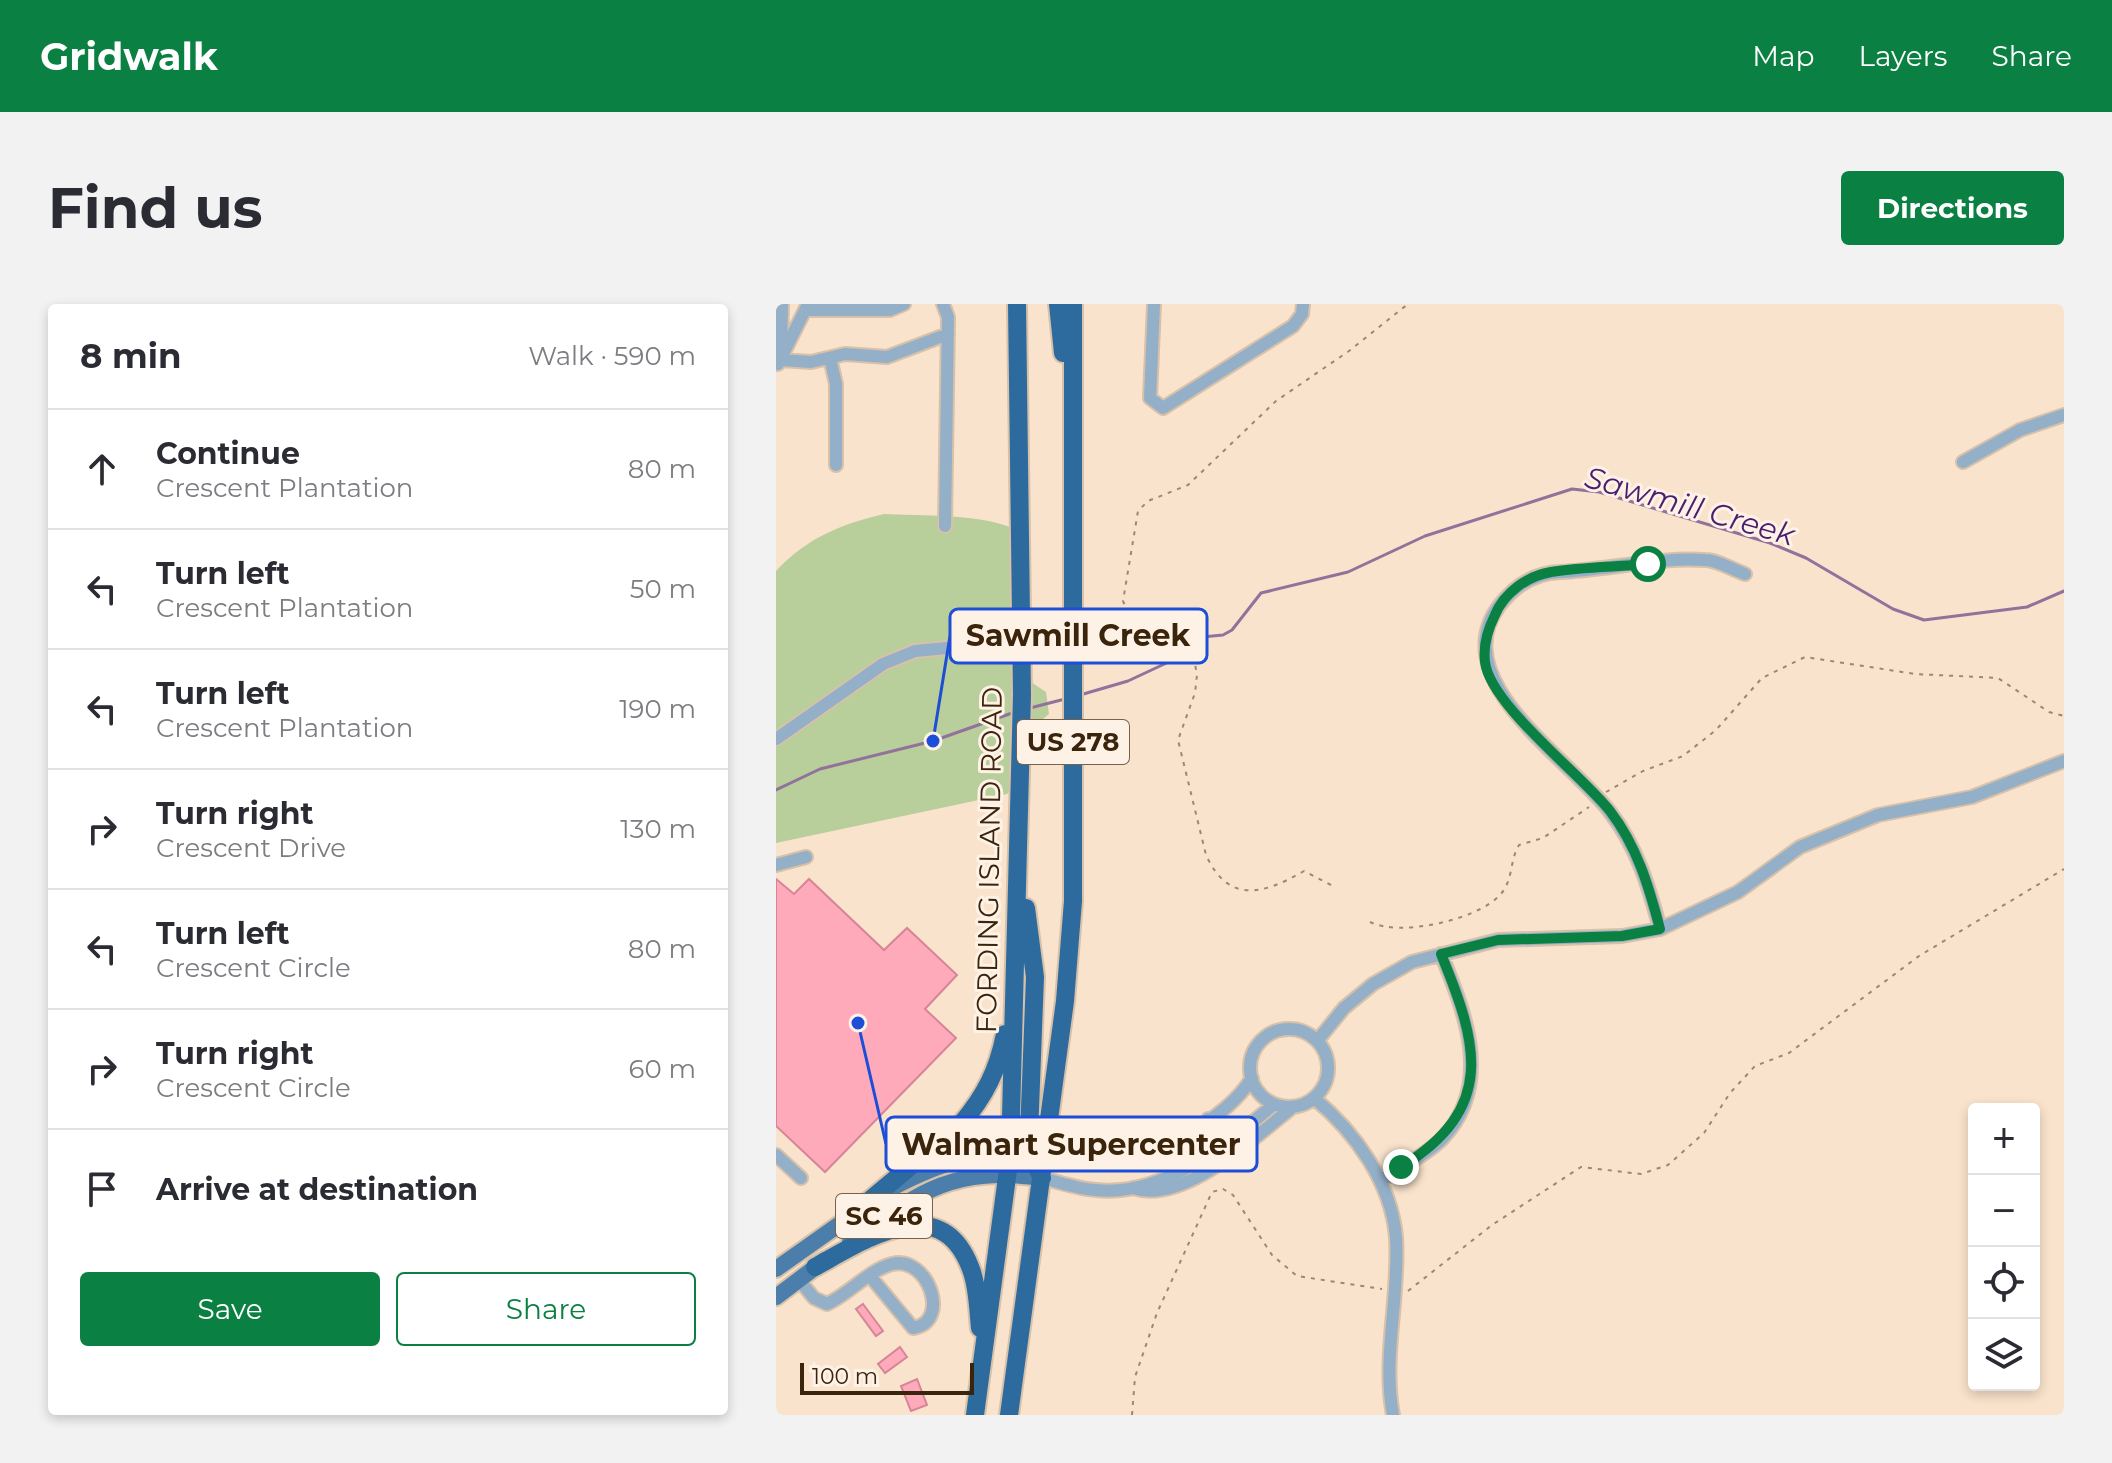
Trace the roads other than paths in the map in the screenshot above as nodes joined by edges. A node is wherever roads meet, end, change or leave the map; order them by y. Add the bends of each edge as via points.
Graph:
1 (782, 304) edge
2 (904, 304) edge
3 (1017, 304) edge
4 (1058, 304) edge
5 (1073, 304) edge
6 (1154, 304) edge
7 (1303, 304) edge
8 (808, 307) edge
9 (946, 310) edge
10 (948, 334) junction
11 (830, 358) junction
12 (778, 361) edge
13 (2064, 415) edge
14 (1073, 443) junction
15 (1963, 462) dead end
16 (836, 465) dead end
17 (945, 526) dead end
18 (1745, 574) dead end
19 (1021, 641) junction
20 (776, 739) edge
21 (2064, 751) edge
22 (2064, 761) edge
23 (2024, 775) junction
24 (1018, 846) junction
25 (806, 857) dead end
26 (776, 865) edge
27 (1660, 929) junction
28 (1441, 954) junction
29 (1015, 984) junction
30 (1318, 1040) junction
31 (1252, 1078) junction
32 (1314, 1098) junction
33 (1273, 1105) junction
34 (1293, 1107) junction
35 (1208, 1119) junction
36 (1227, 1143) junction
37 (776, 1155) edge
38 (1038, 1157) junction
39 (1010, 1164) junction
40 (801, 1178) dead end
41 (1042, 1178) junction
42 (1381, 1181) junction
43 (1130, 1187) junction
44 (851, 1216) junction
45 (815, 1267) junction
46 (776, 1269) edge
47 (870, 1276) junction
48 (799, 1280) junction
49 (776, 1297) edge
50 (984, 1353) junction
51 (975, 1415) edge
52 (1009, 1415) edge
53 (1393, 1415) edge

1 - 12 street
2 - 8 street via 890,310
3 - 19 highway, FORDING ISLAND ROAD / US 278
4 - 14 highway
5 - 14 highway, US 278
6 - 7 street via 1150,398 1163,408 1293,326
8 - 12 street
9 - 10 street
10 - 11 street via 887,357
10 - 17 street
11 - 12 street
11 - 16 street via 836,384
13 - 15 street via 2020,430
14 - 38 highway, US 278 via 1073,901 1065,1001
18 - 27 street via 1707,559 1548,572 1515,586 1496,610 1487,635 1485,664 1498,690 1626,835
19 - 20 street via 915,651 893,660
19 - 24 highway, FORDING ISLAND ROAD / US 278
21 - 23 street
22 - 23 street
23 - 27 street via 1972,797 1878,815 1800,847 1738,892
24 - 29 highway, FORDING ISLAND ROAD / US 278
24 - 38 highway via 1035,977 1029,1135
25 - 26 street
27 - 28 street via 1622,936 1498,940
28 - 30 street via 1412,962 1373,984
28 - 42 street via 1473,1053 1463,1105 1443,1138
29 - 39 highway, FORDING ISLAND ROAD / US 278
29 - 44 highway via 996,1071 975,1107
30 - 31 street via 1295,1028 1270,1033 1253,1052
30 - 32 street via 1329,1063 1328,1076
31 - 33 street
31 - 35 street via 1240,1097
32 - 34 street
32 - 42 street via 1356,1138
33 - 34 street
33 - 36 street
34 - 43 street via 1241,1148 1174,1188 1147,1193
35 - 36 street
35 - 38 street via 1173,1139 1109,1162
36 - 43 street via 1177,1172
37 - 40 street
38 - 39 main road, SC 46
38 - 41 highway, US 278
39 - 41 main road, SC 46
39 - 44 main road, SC 46 via 971,1156 951,1161 887,1191
39 - 45 main road, SC 46 via 930,1188
39 - 50 highway, FORDING ISLAND ROAD / US 278
41 - 43 street via 1098,1191
41 - 52 highway, US 278
42 - 53 street via 1396,1236 1389,1368
44 - 46 main road, SC 46
45 - 48 main road, SC 46
45 - 50 highway via 894,1227 921,1225 943,1233 960,1248 972,1273
47 - 47 street via 896,1262 917,1268 932,1295 929,1318 913,1328
47 - 48 street via 827,1304
48 - 49 main road, SC 46
50 - 51 highway, FORDING ISLAND ROAD / US 278

